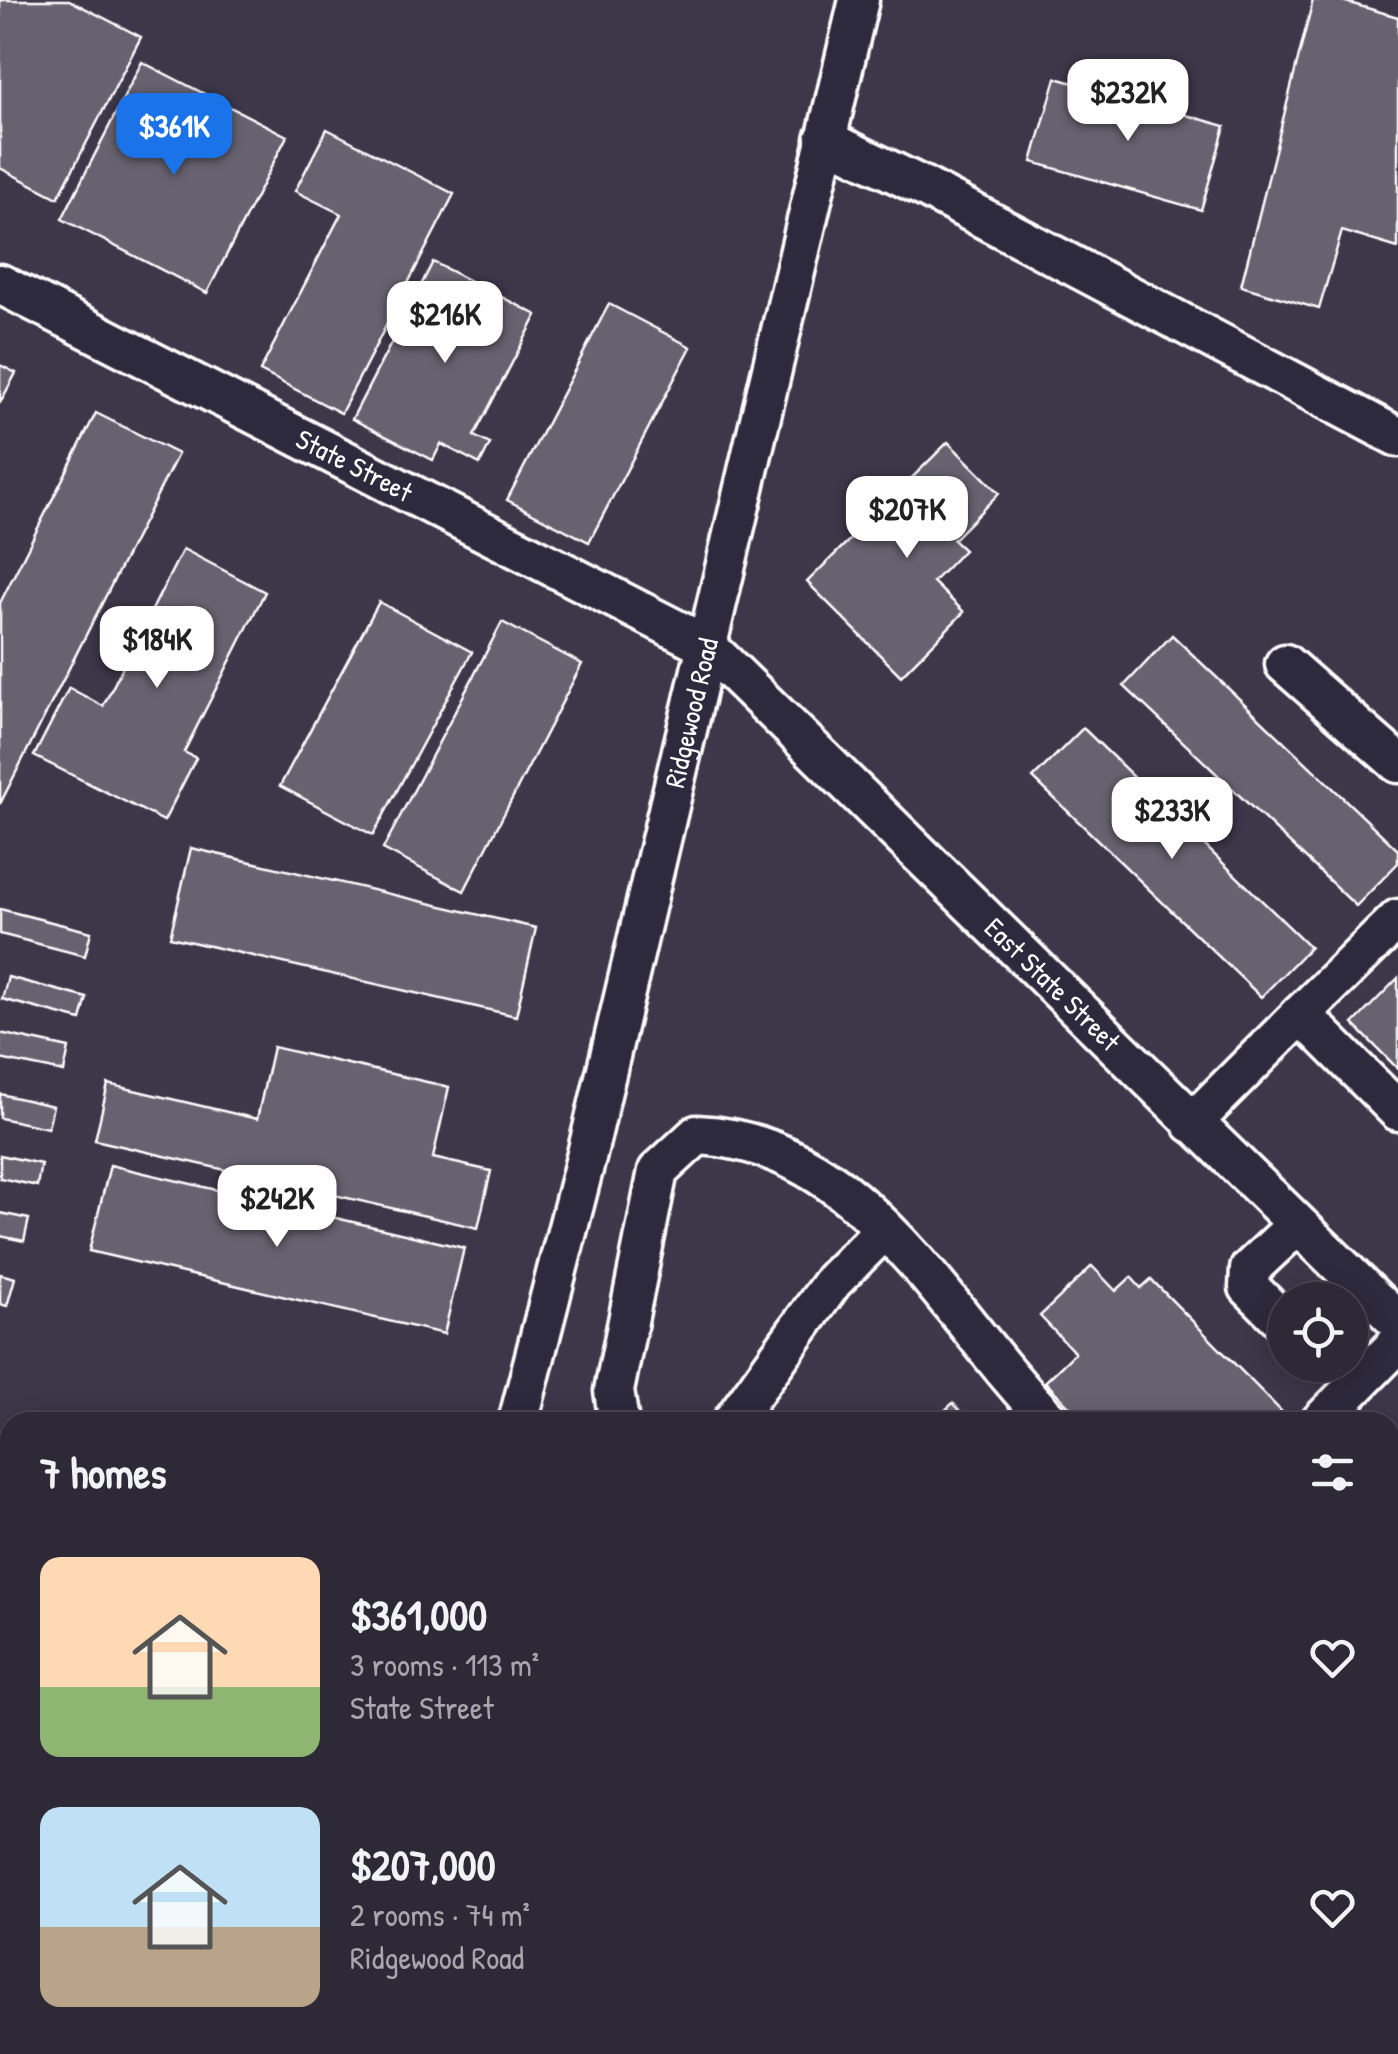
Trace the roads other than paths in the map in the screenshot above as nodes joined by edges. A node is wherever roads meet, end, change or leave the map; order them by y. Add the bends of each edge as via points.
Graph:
1 (859, 0) edge
2 (824, 139) junction
3 (0, 284) edge
4 (1398, 437) edge
5 (706, 644) junction
6 (1285, 664) dead end
7 (1398, 762) edge
8 (1398, 918) edge
9 (1301, 1014) junction
10 (1398, 1111) edge
11 (1192, 1124) junction
12 (1297, 1225) junction
13 (884, 1230) junction
14 (1268, 1306) edge
15 (1398, 1322) edge
16 (1398, 1343) edge
17 (1368, 1361) edge
18 (1338, 1382) edge
19 (521, 1412) edge
20 (617, 1412) edge
21 (739, 1412) edge
22 (1043, 1412) edge
23 (1324, 1412) edge

1 - 2 street, Ridgewood Road
2 - 4 street
2 - 5 street, Ridgewood Road
3 - 5 street, State Street
5 - 11 street, East State Street
5 - 19 street, Ridgewood Road
6 - 7 street
8 - 9 street
9 - 10 street
9 - 11 street
11 - 12 street, East State Street
12 - 14 street via 1250,1270 1249,1287
12 - 15 street, East State Street
13 - 20 street via 830,1183 784,1155 728,1136 697,1135 658,1172 614,1391
13 - 21 street via 833,1281
13 - 22 street via 915,1256
16 - 17 street
18 - 23 street

